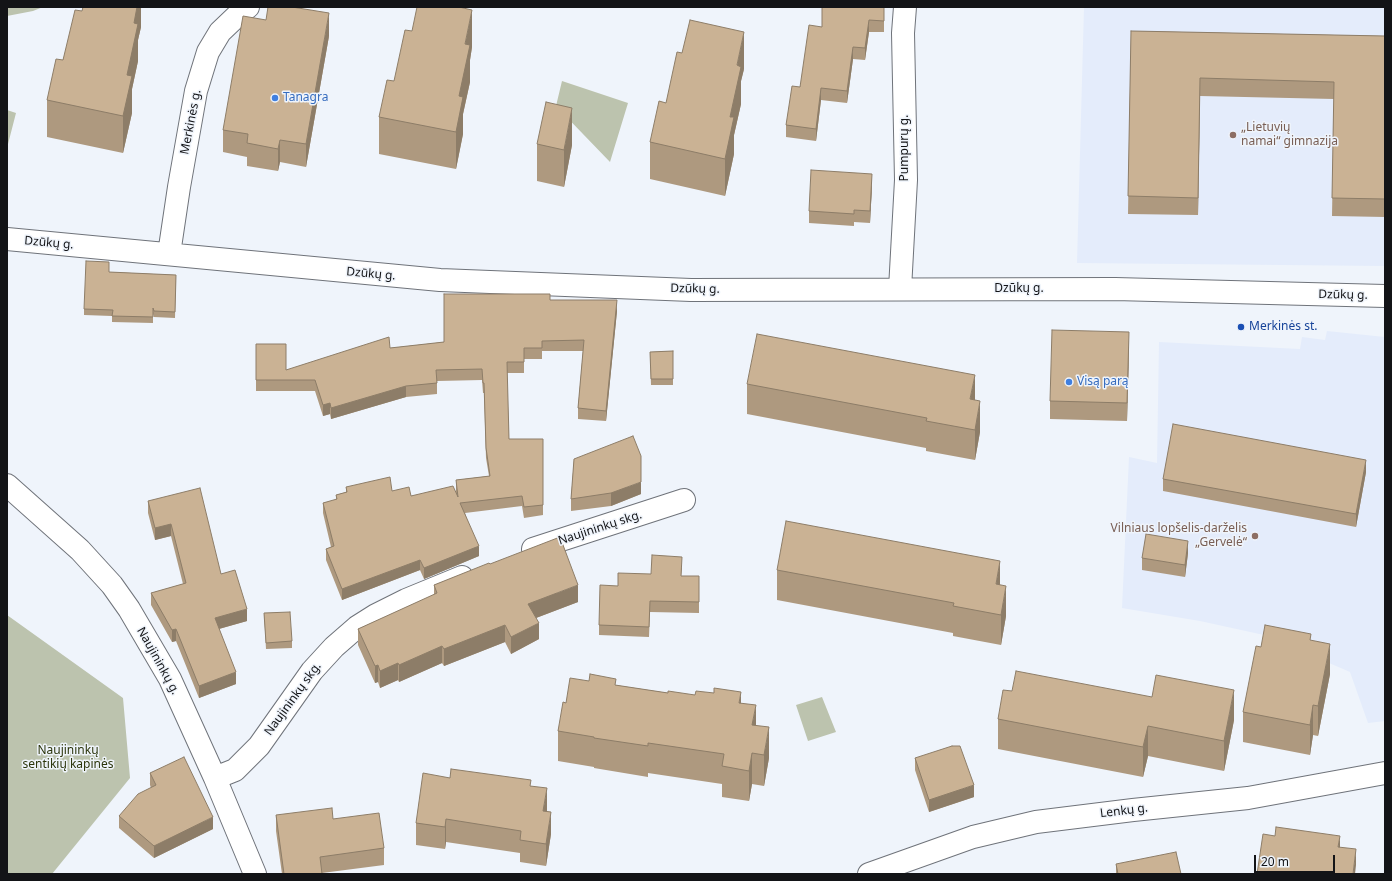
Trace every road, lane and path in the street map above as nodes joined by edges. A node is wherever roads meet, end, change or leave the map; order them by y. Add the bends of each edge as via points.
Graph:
1 (248, 7) edge
2 (904, 7) edge
3 (7, 239) edge
4 (169, 254) junction
5 (900, 289) junction
6 (1385, 296) edge
7 (7, 485) edge
8 (684, 500) dead end
9 (513, 556) edge
10 (477, 571) edge
11 (1385, 773) edge
12 (215, 778) junction
13 (255, 874) edge
14 (869, 874) edge

1 - 4 street, Merkinės g. via 220,32 208,52 196,90
2 - 5 street, Pumpurų g. via 906,180
3 - 4 street, Dzūkų g.
4 - 5 street, Dzūkų g. via 440,280 691,290
5 - 6 street, Dzūkų g. via 1115,289
7 - 12 street, Naujininkų g. via 80,550 112,585 170,679
8 - 9 street, Naujininkų skg.
10 - 12 street, Naujininkų skg. via 406,600 357,627 312,671 259,746 235,770
11 - 14 street, Lenkų g. via 1234,800 1036,822 973,837
12 - 13 street, Naujininkų g.

